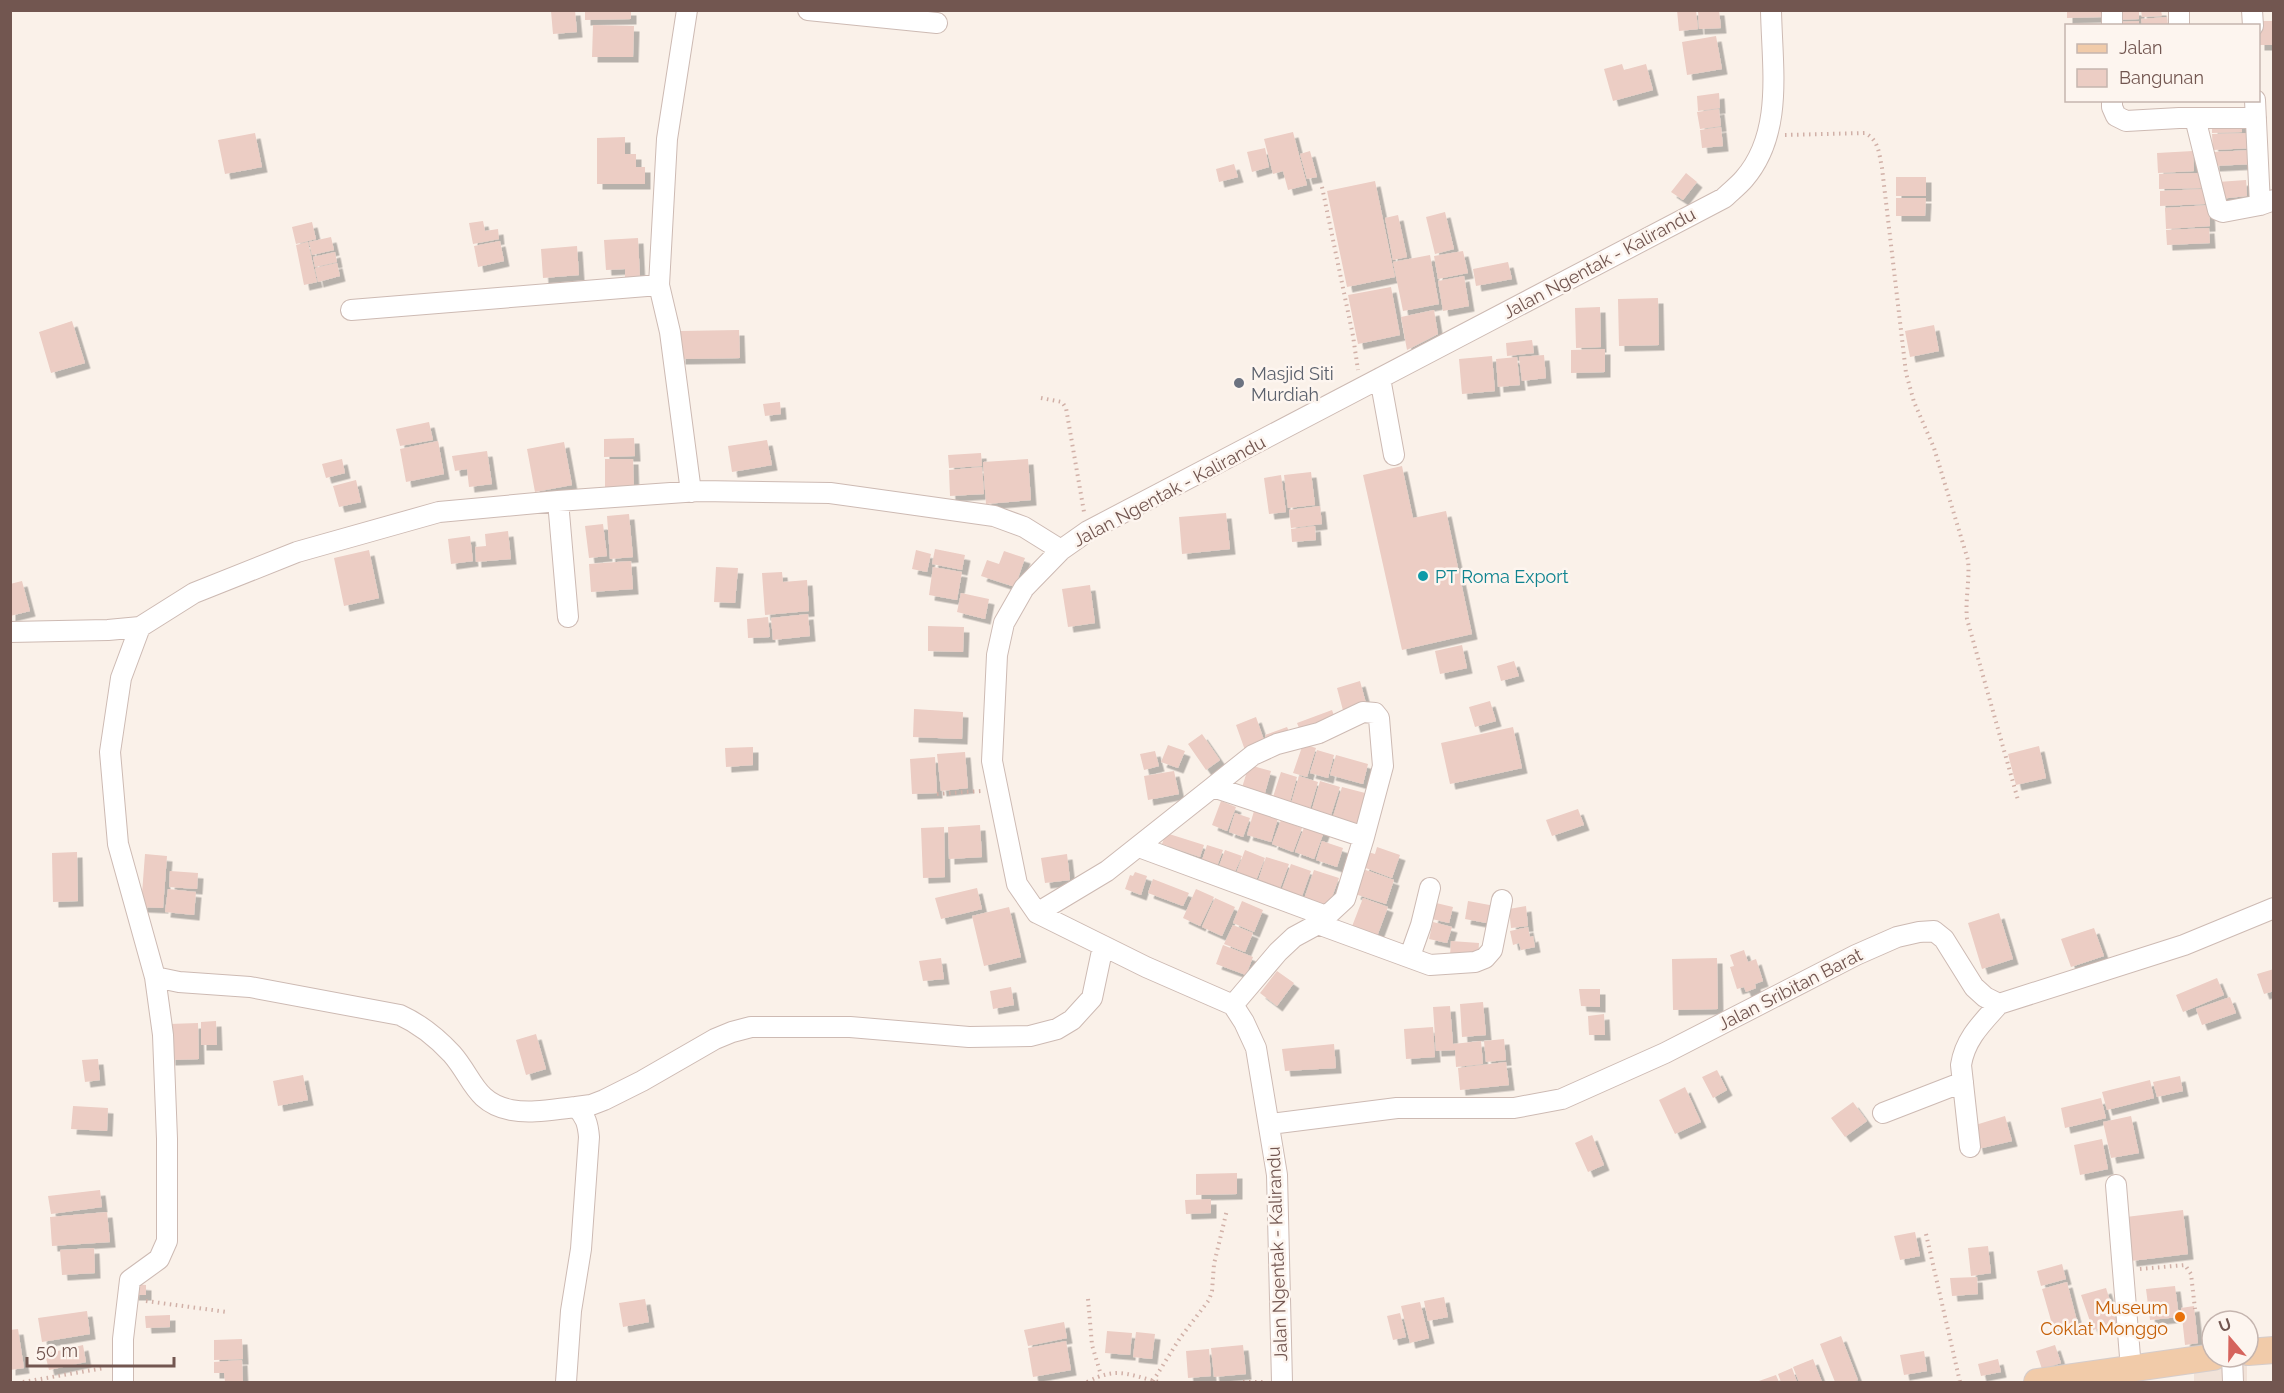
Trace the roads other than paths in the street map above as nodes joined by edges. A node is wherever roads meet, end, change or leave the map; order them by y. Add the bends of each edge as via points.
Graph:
1 (687, 10) edge
2 (808, 10) edge
3 (1772, 10) edge
4 (937, 23) dead end
5 (2112, 102) edge
6 (2255, 109) edge
7 (2184, 112) edge
8 (2267, 203) edge
9 (659, 285) junction
10 (351, 310) dead end
11 (1380, 378) junction
12 (1394, 455) dead end
13 (691, 492) junction
14 (558, 501) junction
15 (1060, 550) junction
16 (568, 617) dead end
17 (140, 627) junction
18 (10, 632) edge
19 (1213, 787) junction
20 (1364, 837) junction
21 (1139, 847) junction
22 (1430, 888) dead end
23 (1502, 900) dead end
24 (2274, 908) edge
25 (1037, 913) junction
26 (1322, 920) junction
27 (1103, 946) junction
28 (1410, 956) junction
29 (155, 977) junction
30 (1999, 1004) junction
31 (1233, 1005) junction
32 (1963, 1082) junction
33 (576, 1107) junction
34 (1883, 1113) dead end
35 (1270, 1124) junction
36 (1970, 1147) dead end
37 (2116, 1185) dead end
38 (2200, 1359) edge
39 (2131, 1369) junction
40 (123, 1374) edge
41 (566, 1383) edge
42 (1282, 1383) edge
43 (2037, 1383) edge

1 - 9 street via 667,139
2 - 4 street
3 - 11 street, Jalan Ngentak - Kalirandu via 1773,113 1769,135 1744,179 1724,198
5 - 7 street via 2116,117 2126,121
6 - 7 street
6 - 8 street
7 - 8 street via 2218,210
9 - 10 street
9 - 13 street via 670,333
11 - 12 street
11 - 15 street, Jalan Ngentak - Kalirandu via 1088,531
13 - 14 street
13 - 15 street via 830,493 994,516 1024,527
14 - 16 street
14 - 17 street via 439,512 297,552 194,593
15 - 25 street, Jalan Ngentak - Kalirandu via 1024,588 1004,623 997,655 992,760 1017,884
17 - 18 street
17 - 29 street via 122,678 110,752 118,844
19 - 20 street
19 - 20 street via 1253,755 1319,733 1363,712 1375,713 1379,718 1383,766
19 - 21 street
20 - 26 street via 1345,899
21 - 25 street
21 - 26 street
22 - 28 street
23 - 28 street via 1496,940 1485,958 1430,965
24 - 30 street via 2184,945
25 - 27 street, Jalan Ngentak - Kalirandu
26 - 28 street
26 - 31 street via 1278,952
27 - 31 street, Jalan Ngentak - Kalirandu
27 - 33 street via 1092,998 1072,1020 1057,1029 1030,1036 969,1037 850,1027 751,1027 715,1039 604,1100
29 - 33 street via 250,987 400,1015 418,1023 453,1055 486,1101 513,1111
29 - 40 street via 163,1035 167,1241 159,1259 130,1280
30 - 32 street via 1973,1033 1963,1055
30 - 35 street, Jalan Sribitan Barat via 1974,987 1944,939 1934,931 1919,932 1856,955 1665,1053 1562,1099 1514,1108 1397,1108
31 - 35 street, Jalan Ngentak - Kalirandu via 1256,1048
32 - 34 street
32 - 36 street
33 - 41 street via 586,1120 588,1137 581,1249 571,1311
35 - 42 street, Jalan Ngentak - Kalirandu via 1277,1175
37 - 39 street
38 - 39 main road
39 - 43 main road

